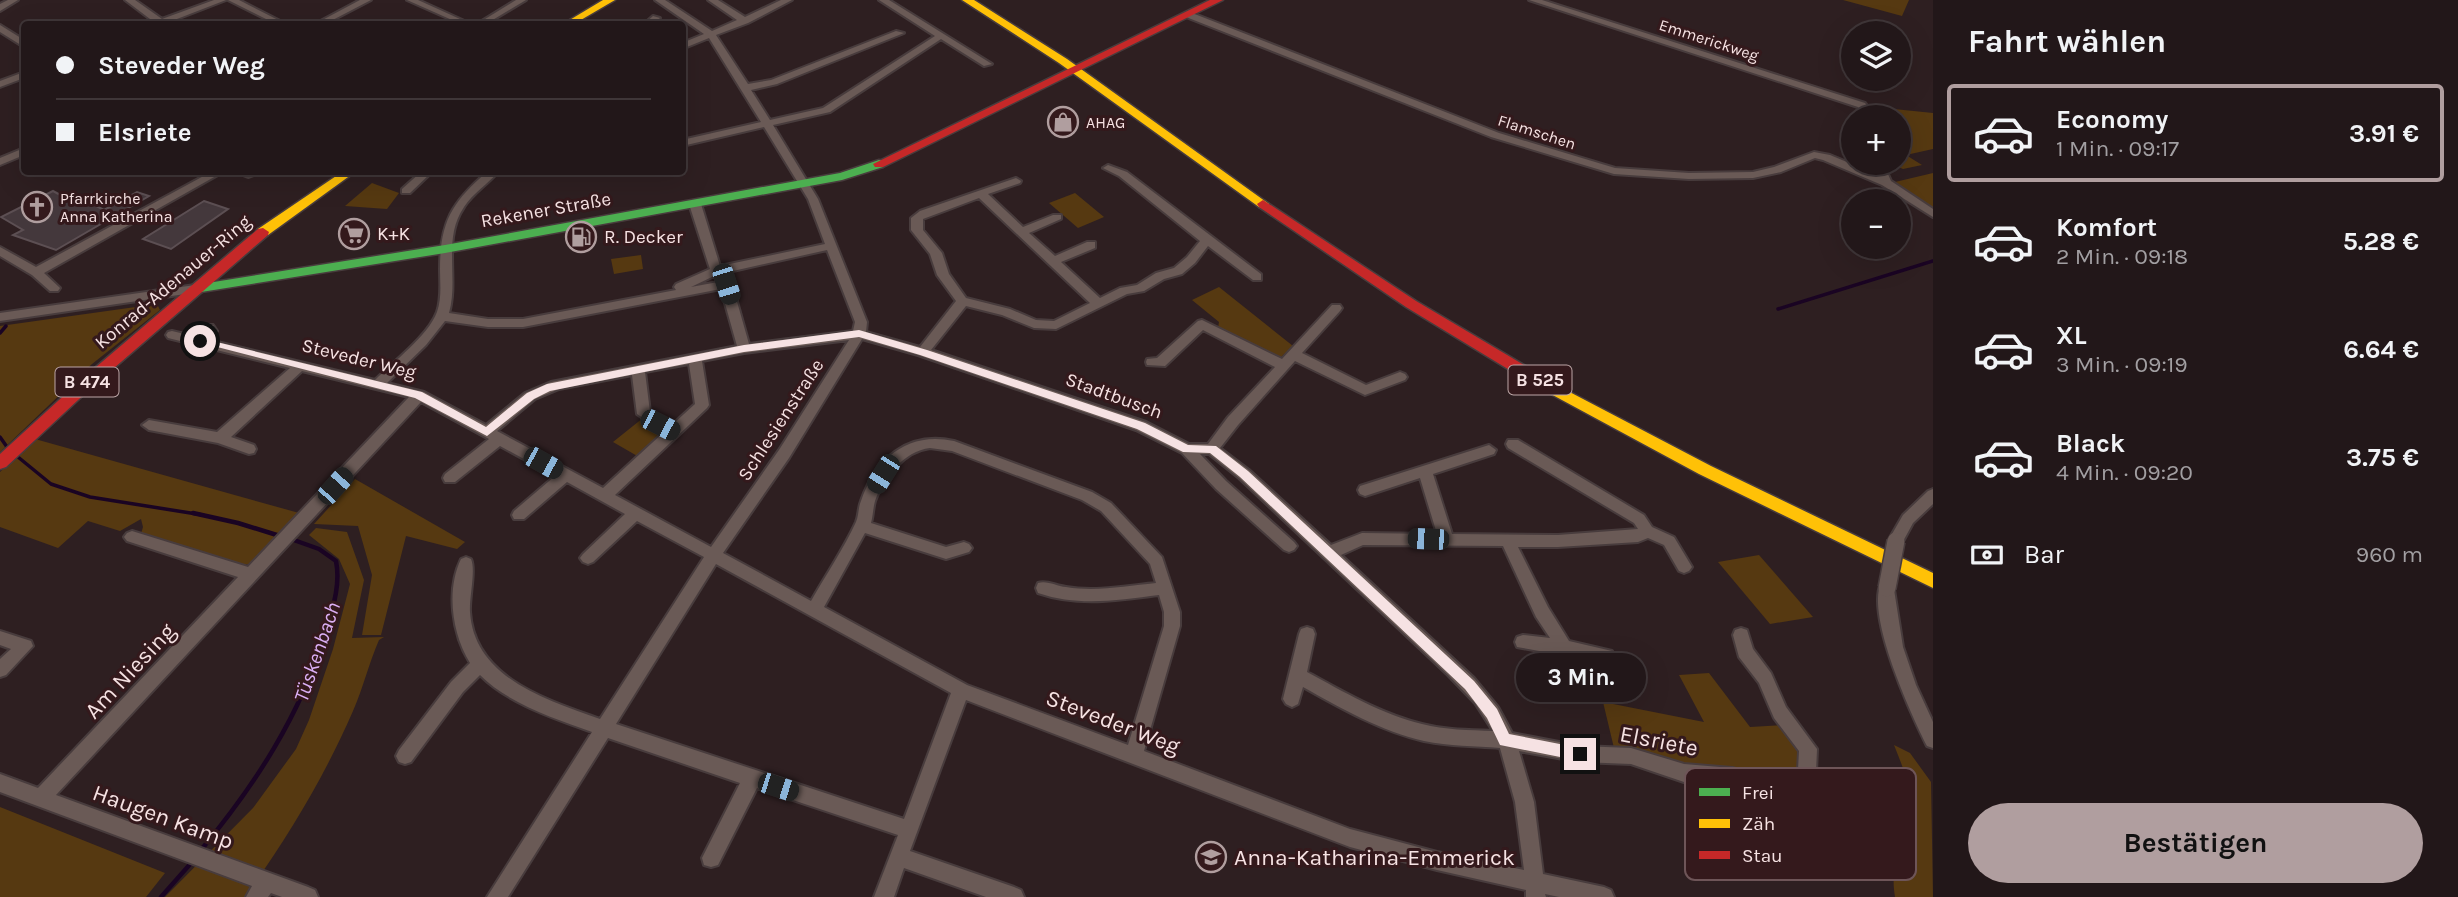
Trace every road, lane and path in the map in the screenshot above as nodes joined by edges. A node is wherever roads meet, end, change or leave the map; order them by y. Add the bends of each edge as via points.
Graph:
1 (14, 0) edge
2 (129, 0) edge
3 (222, 0) edge
4 (232, 0) edge
5 (367, 0) edge
6 (411, 0) edge
7 (522, 0) edge
8 (610, 0) edge
9 (659, 0) edge
10 (712, 0) edge
11 (788, 0) edge
12 (883, 0) edge
13 (967, 0) edge
14 (1218, 0) edge
15 (1533, 0) edge
16 (0, 8) edge
17 (1189, 15) junction
18 (745, 20) junction
19 (155, 21) edge
20 (167, 21) edge
21 (276, 21) edge
22 (325, 21) edge
23 (460, 21) edge
24 (486, 21) edge
25 (573, 21) edge
26 (0, 28) edge
27 (899, 33) dead end
28 (710, 34) junction
29 (940, 36) junction
30 (21, 42) edge
31 (686, 44) edge
32 (987, 64) dead end
33 (1078, 69) junction
34 (21, 76) edge
35 (0, 84) edge
36 (745, 88) junction
37 (1862, 105) edge
38 (765, 124) junction
39 (686, 141) edge
40 (21, 152) edge
41 (0, 162) edge
42 (1108, 168) dead end
43 (213, 175) edge
44 (345, 175) edge
45 (424, 175) edge
46 (489, 175) edge
47 (1883, 175) edge
48 (1016, 181) dead end
49 (1886, 183) junction
50 (805, 184) junction
51 (406, 191) dead end
52 (981, 194) junction
53 (695, 204) junction
54 (1933, 214) edge
55 (1057, 217) dead end
56 (1020, 232) junction
57 (1207, 240) junction
58 (831, 246) junction
59 (1091, 246) dead end
60 (445, 249) junction
61 (0, 251) edge
62 (1053, 261) junction
63 (716, 271) junction
64 (36, 272) junction
65 (1257, 277) dead end
66 (726, 284) junction
67 (54, 288) dead end
68 (195, 289) junction
69 (659, 296) junction
70 (962, 301) junction
71 (1098, 303) junction
72 (1336, 308) dead end
73 (442, 316) junction
74 (0, 317) edge
75 (209, 328) dead end
76 (859, 334) junction
77 (172, 335) dead end
78 (200, 341) junction
79 (744, 349) junction
80 (923, 352) junction
81 (1293, 354) junction
82 (695, 358) junction
83 (1152, 362) dead end
84 (1282, 365) junction
85 (300, 366) junction
86 (638, 369) junction
87 (1400, 377) dead end
88 (378, 384) junction
89 (418, 395) junction
90 (149, 425) dead end
91 (674, 432) junction
92 (493, 435) junction
93 (220, 438) junction
94 (1513, 444) dead end
95 (249, 449) dead end
96 (1187, 449) junction
97 (1212, 449) junction
98 (1489, 450) dead end
99 (0, 463) edge
100 (1425, 471) junction
101 (565, 475) junction
102 (450, 478) dead end
103 (1365, 490) dead end
104 (1933, 495) edge
105 (604, 496) junction
106 (635, 513) junction
107 (519, 515) dead end
108 (861, 526) junction
109 (1647, 531) junction
110 (132, 537) dead end
111 (1446, 540) junction
112 (1507, 540) junction
113 (1289, 546) dead end
114 (964, 548) dead end
115 (1329, 553) junction
116 (713, 556) junction
117 (588, 558) dead end
118 (466, 563) dead end
119 (1684, 567) dead end
120 (252, 575) junction
121 (1933, 581) edge
122 (1044, 588) dead end
123 (1166, 588) junction
124 (814, 610) junction
125 (1307, 634) dead end
126 (1741, 635) dead end
127 (0, 638) edge
128 (1523, 642) dead end
129 (1564, 647) junction
130 (1606, 656) dead end
131 (480, 664) junction
132 (0, 670) edge
133 (1298, 676) junction
134 (961, 691) junction
135 (1292, 699) dead end
136 (605, 728) junction
137 (1505, 740) junction
138 (1933, 740) edge
139 (1134, 755) junction
140 (405, 756) dead end
141 (1807, 768) edge
142 (1685, 773) edge
143 (752, 779) junction
144 (0, 783) edge
145 (41, 798) junction
146 (908, 829) junction
147 (899, 857) junction
148 (711, 858) dead end
149 (262, 889) edge
150 (1536, 890) edge
151 (308, 897) edge
152 (497, 897) edge
153 (884, 897) edge
154 (1014, 897) edge
155 (1604, 897) edge

1 - 16 street
2 - 19 street
3 - 20 street
4 - 21 street
5 - 22 street
6 - 23 street
7 - 24 street
8 - 25 main road
9 - 28 street
10 - 18 street
11 - 18 street
12 - 29 street
13 - 33 main road, B 525
14 - 17 main road, Rekener Straße
15 - 37 street, Emmerickweg
17 - 33 main road, Rekener Straße
17 - 49 street, Flamschen via 1494,135 1614,172 1753,175 1814,155
18 - 28 street
26 - 30 street
27 - 36 street via 774,82
28 - 31 street
28 - 36 street
29 - 32 street
29 - 38 street via 826,110
33 - 50 main road, Rekener Straße via 879,164
33 - 121 main road, B 525 via 1277,214 1441,322 1651,441
34 - 35 street
36 - 38 street
38 - 39 street
38 - 50 street
40 - 41 street
42 - 57 street via 1123,174
43 - 64 street
44 - 68 main road, Konrad-Adenauer-Ring / B 474 via 254,239
45 - 51 street
46 - 60 street via 452,213
47 - 49 street
48 - 52 street
49 - 54 street
50 - 53 main road, Rekener Straße
50 - 58 street
52 - 56 street
52 - 70 street via 924,213 916,223
53 - 60 main road, Rekener Straße
53 - 63 street
55 - 56 street
56 - 62 street
57 - 65 street
57 - 71 street via 1178,271
58 - 63 street
58 - 76 street via 862,322
59 - 62 street
60 - 68 main road, Rekener Straße
60 - 73 street via 447,284
61 - 64 street
62 - 71 street
63 - 66 street
63 - 69 street
64 - 67 street
66 - 69 street
66 - 79 street
68 - 74 street, Rekener Straße
68 - 99 main road, Konrad-Adenauer-Ring / B 474
69 - 73 street via 523,323
70 - 71 street via 1046,326
70 - 80 street
72 - 81 street
73 - 88 street
75 - 78 street
76 - 79 street, Stadtbusch
76 - 80 street, Stadtbusch
76 - 116 street, Schlesienstraße
77 - 78 street, Steveder Weg
78 - 85 street, Steveder Weg
79 - 82 street, Stadtbusch
80 - 96 street, Stadtbusch via 1141,426
81 - 84 street
81 - 87 street via 1365,390
82 - 86 street, Stadtbusch
82 - 91 street via 702,405
83 - 84 street via 1160,363 1202,324
84 - 97 street
85 - 88 street, Steveder Weg
85 - 93 street
86 - 91 street via 644,414
86 - 92 street, Stadtbusch via 539,391
88 - 89 street, Steveder Weg
89 - 92 street, Steveder Weg
89 - 120 street, Am Niesing
90 - 93 street
91 - 105 street
92 - 101 street, Steveder Weg
92 - 102 street
93 - 95 street
94 - 109 street via 1639,520
96 - 97 street, Stadtbusch
96 - 113 street
97 - 115 street
98 - 100 street
100 - 103 street
100 - 111 street
101 - 105 street, Steveder Weg
101 - 107 street
104 - 138 street, bridge via 1908,519 1896,541 1887,588 1902,671
105 - 106 street, Steveder Weg
106 - 116 street, Steveder Weg
106 - 117 street
108 - 114 street via 946,553
108 - 123 street via 865,503 894,456 907,448 939,442 1097,501 1157,561
108 - 124 street
109 - 112 street via 1638,536
109 - 119 street via 1669,541
110 - 120 street
111 - 112 street
111 - 115 street via 1362,539
112 - 129 street
115 - 137 street via 1469,685
116 - 124 street, Steveder Weg
116 - 136 street, Schlesienstraße
118 - 131 street via 461,618
120 - 145 street, Am Niesing
122 - 123 street via 1081,597
123 - 139 street via 1171,626
124 - 134 street, Steveder Weg
125 - 133 street
126 - 141 street, Elsriete via 1745,652 1765,678 1780,712 1808,749
127 - 132 street via 26,646
128 - 129 street
129 - 130 street
131 - 136 street via 518,694
131 - 140 street
133 - 135 street
133 - 137 street via 1368,714 1420,732
134 - 139 street, Steveder Weg
134 - 146 street
136 - 143 street
136 - 152 street, Schlesienstraße
137 - 142 street, Elsriete via 1580,754 1631,756
137 - 150 street via 1521,786
139 - 150 street, Steveder Weg via 1350,838
143 - 146 street
143 - 148 street
144 - 145 street, Haugen Kamp
145 - 149 street, Haugen Kamp via 212,861
146 - 147 street
147 - 153 street
147 - 154 street
149 - 151 street, Haugen Kamp
150 - 155 street, Steveder Weg

